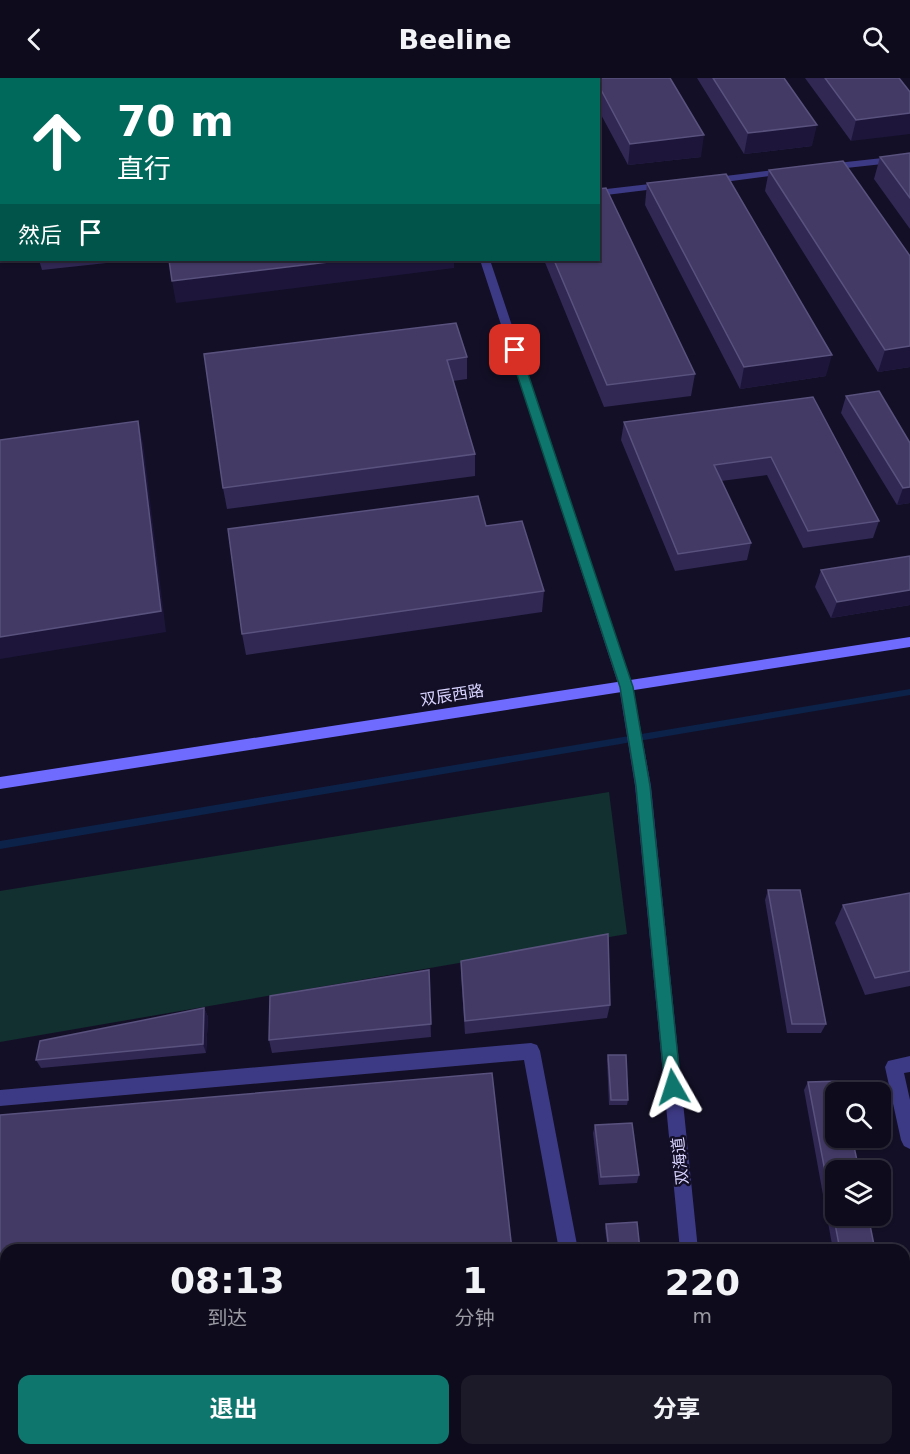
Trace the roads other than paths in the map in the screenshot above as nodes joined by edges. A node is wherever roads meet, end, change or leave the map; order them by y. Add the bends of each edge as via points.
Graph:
1 (910, 158) edge
2 (818, 168) edge
3 (806, 170) edge
4 (702, 181) edge
5 (679, 184) edge
6 (600, 193) edge
7 (485, 261) edge
8 (910, 642) edge
9 (626, 687) junction
10 (0, 783) edge
11 (910, 1064) edge
12 (0, 1098) edge
13 (910, 1140) edge
14 (568, 1244) edge
15 (688, 1244) edge

1 - 2 street
3 - 4 street
5 - 6 street
7 - 9 street, 双海道
8 - 9 main road, 双辰西路
9 - 10 main road, 双辰西路
9 - 15 street, 双海道 via 643,786
11 - 13 street via 894,1067
12 - 14 street via 531,1051

